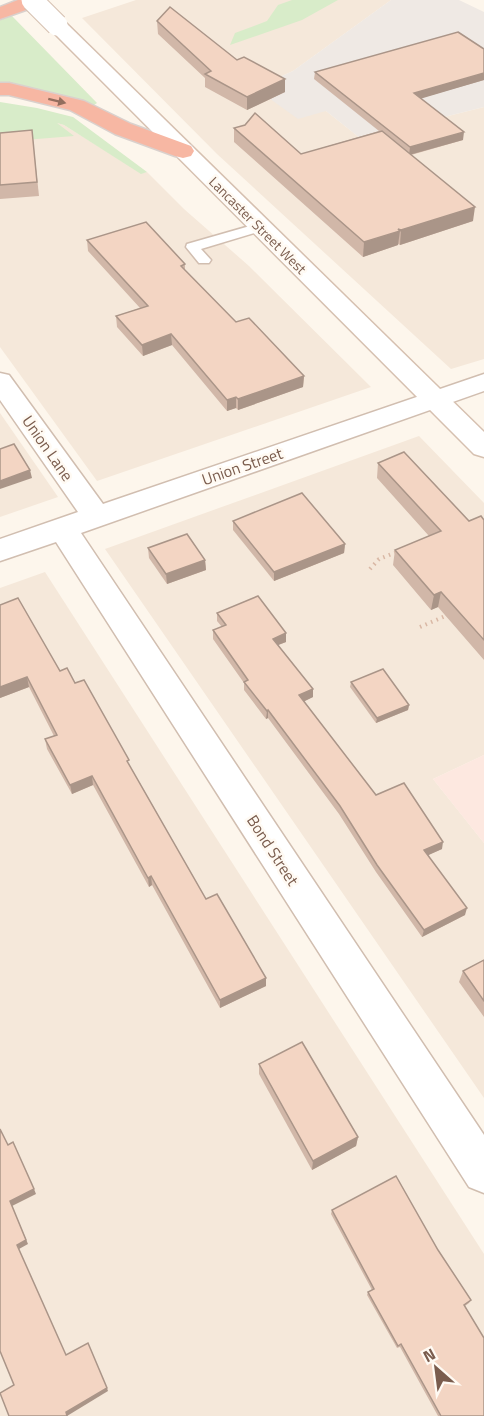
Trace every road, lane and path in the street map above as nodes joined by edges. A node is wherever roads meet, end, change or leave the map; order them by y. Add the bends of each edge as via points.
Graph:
1 (34, 0) edge
2 (0, 13) edge
3 (0, 89) edge
4 (183, 151) junction
5 (260, 227) junction
6 (180, 234) dead end
7 (192, 247) junction
8 (204, 260) dead end
9 (0, 381) edge
10 (484, 382) edge
11 (435, 400) junction
12 (484, 448) edge
13 (96, 516) junction
14 (62, 528) junction
15 (0, 550) edge
16 (400, 550) edge
17 (370, 569) dead end
18 (452, 613) edge
19 (420, 627) dead end
20 (484, 1172) edge

1 - 2 highway
1 - 4 street, Lancaster Street West, bridge
3 -> 4 highway via 76,105 123,129
4 - 5 street, Lancaster Street West
5 - 7 lane
5 - 11 street, Lancaster Street West
6 - 7 lane
7 - 8 lane
9 - 13 street, Union Lane
10 - 11 street, Union Street
11 - 12 street, Lancaster Street West
11 - 13 street, Union Street
13 - 14 street, Union Street
14 - 15 street, Union Street
14 - 20 street, Bond Street
16 - 17 path via 379,559
18 - 19 path

